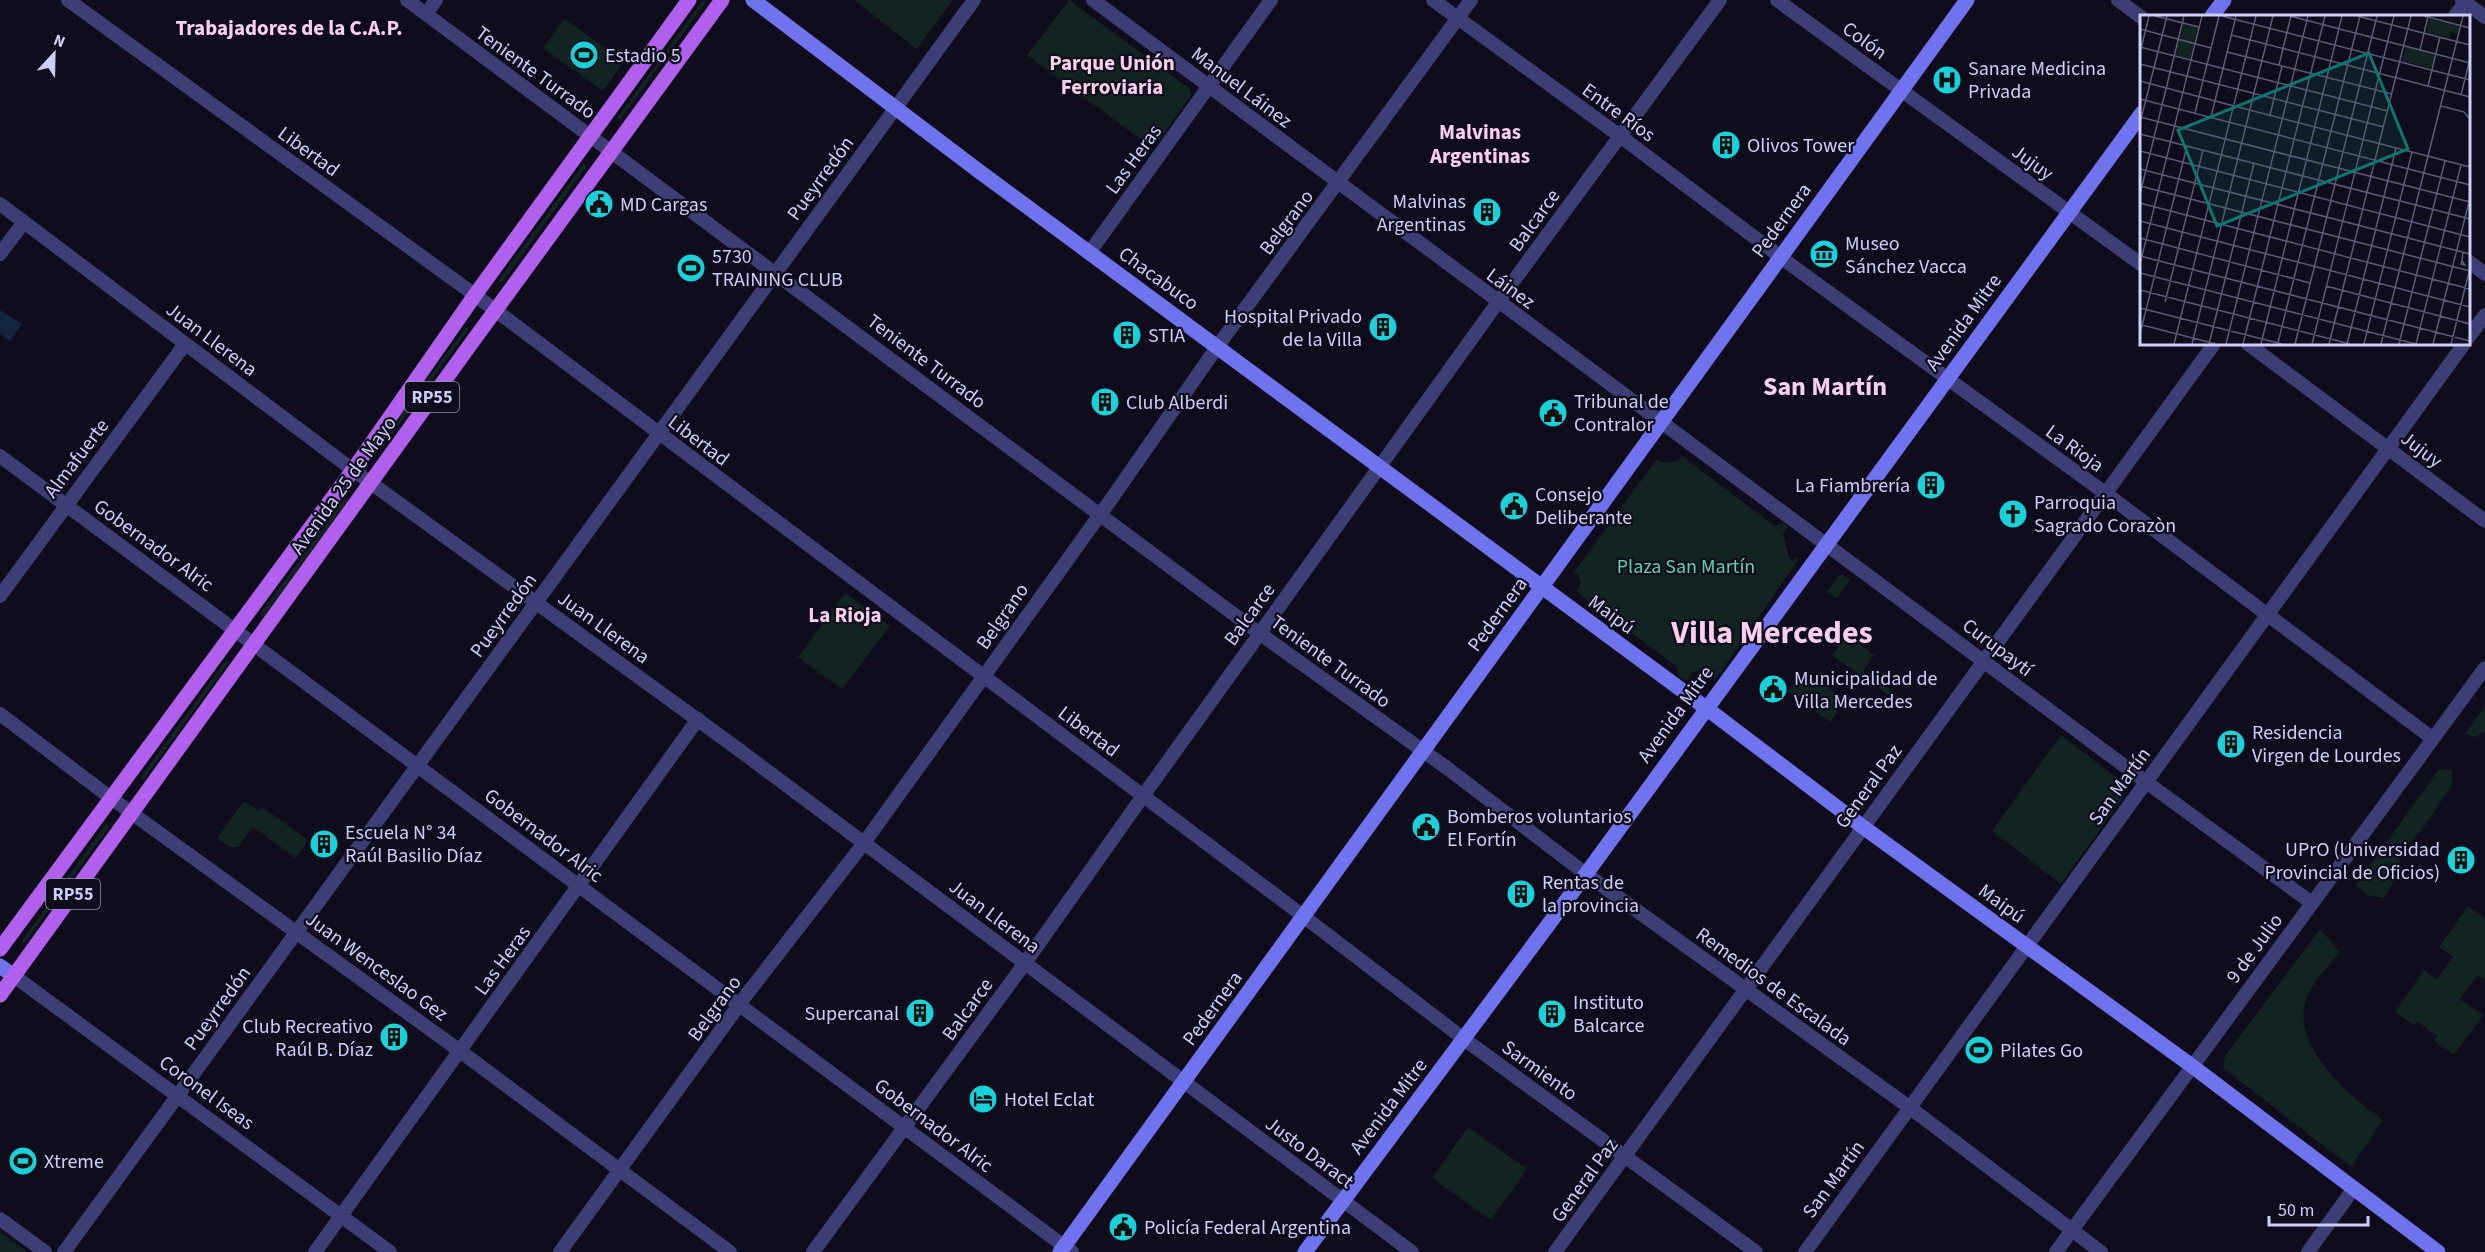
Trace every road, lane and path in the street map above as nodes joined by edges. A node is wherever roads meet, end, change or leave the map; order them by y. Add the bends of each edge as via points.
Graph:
1 (68, 0) edge
2 (407, 0) edge
3 (436, 0) edge
4 (688, 0) edge
5 (722, 0) edge
6 (753, 0) edge
7 (974, 0) edge
8 (1093, 0) edge
9 (1271, 0) edge
10 (1433, 0) edge
11 (1471, 0) edge
12 (1720, 0) edge
13 (1777, 0) edge
14 (1967, 0) edge
15 (2118, 0) edge
16 (2224, 0) edge
17 (2465, 1) edge
18 (426, 14) junction
19 (2213, 15) edge
20 (2456, 15) edge
21 (2140, 16) edge
22 (2485, 17) edge
23 (1458, 18) junction
24 (1209, 87) junction
25 (1901, 91) junction
26 (896, 107) junction
27 (2140, 116) edge
28 (590, 135) junction
29 (1620, 136) junction
30 (610, 152) junction
31 (1339, 184) junction
32 (0, 204) edge
33 (2069, 212) junction
34 (24, 222) junction
35 (1089, 253) junction
36 (0, 254) edge
37 (1780, 257) junction
38 (2470, 262) edge
39 (2140, 264) edge
40 (776, 272) junction
41 (2485, 274) edge
42 (475, 295) junction
43 (1498, 302) junction
44 (493, 310) junction
45 (2485, 315) edge
46 (2470, 337) edge
47 (185, 344) junction
48 (2213, 345) edge
49 (2249, 345) edge
50 (2463, 345) edge
51 (1217, 347) junction
52 (1947, 379) junction
53 (1661, 423) junction
54 (659, 434) junction
55 (2389, 448) junction
56 (0, 456) edge
57 (1379, 467) junction
58 (353, 470) junction
59 (371, 483) junction
60 (2105, 493) junction
61 (66, 504) junction
62 (1100, 513) junction
63 (2485, 521) edge
64 (1827, 544) junction
65 (1541, 588) junction
66 (0, 596) edge
67 (536, 602) junction
68 (2267, 615) junction
69 (235, 630) junction
70 (1259, 633) junction
71 (253, 644) junction
72 (1983, 660) junction
73 (2485, 668) edge
74 (983, 676) junction
75 (1706, 708) junction
76 (0, 714) edge
77 (698, 719) junction
78 (2432, 738) junction
79 (1424, 752) junction
80 (418, 764) junction
81 (2146, 782) junction
82 (1143, 796) junction
83 (111, 798) junction
84 (132, 813) junction
85 (1863, 827) junction
86 (864, 843) junction
87 (1586, 874) junction
88 (578, 886) junction
89 (2312, 903) junction
90 (1304, 916) junction
91 (296, 932) junction
92 (2027, 946) junction
93 (0, 949) edge
94 (1025, 963) junction
95 (0, 966) edge
96 (14, 976) junction
97 (1745, 989) junction
98 (0, 995) edge
99 (740, 1006) junction
100 (1464, 1040) junction
101 (460, 1051) junction
102 (2192, 1066) junction
103 (1184, 1082) junction
104 (177, 1097) junction
105 (1909, 1107) junction
106 (904, 1127) junction
107 (1625, 1155) junction
108 (619, 1170) junction
109 (2354, 1188) junction
110 (1343, 1201) junction
111 (341, 1216) junction
112 (0, 1219) edge
113 (2072, 1230) junction
114 (1066, 1250) edge
115 (45, 1252) edge
116 (63, 1252) edge
117 (315, 1252) edge
118 (390, 1252) edge
119 (560, 1252) edge
120 (730, 1252) edge
121 (813, 1252) edge
122 (1305, 1252) edge
123 (1412, 1252) edge
124 (1555, 1252) edge
125 (1756, 1252) edge
126 (1805, 1252) edge
127 (2056, 1252) edge
128 (2101, 1252) edge
129 (2308, 1252) edge
130 (2438, 1252) edge

1 - 42 street, Libertad
2 - 18 street, Teniente Turrado
3 - 18 street
4 - 28 main road, Avenida 25 de Mayo / RP55
5 - 30 main road, Avenida 25 de Mayo / RP55
6 - 26 street, Chacabuco
7 - 26 street, Pueyrredón
8 - 24 street, Manuel Láinez
9 - 24 street, Las Heras
10 - 23 street, Entre Ríos
11 - 23 street, Belgrano
12 - 29 street, Balcarce
13 - 25 street, Colón
14 - 25 street, Pedernera
15 - 21 street
16 - 19 street
17 - 20 street
17 - 22 street
18 - 28 street, Teniente Turrado
23 - 29 street, Entre Ríos
23 - 31 street, Belgrano
24 - 31 street, Manuel Láinez
24 - 35 street, Las Heras
25 - 33 street, Jujuy
25 - 37 street, Pedernera
26 - 35 street, Chacabuco
26 - 40 street, Pueyrredón
27 - 33 street, Avenida Mitre
28 - 30 street, Teniente Turrado
28 - 42 main road, Avenida 25 de Mayo / RP55
29 - 37 street, Entre Ríos
29 - 43 street, Balcarce
30 - 40 street, Teniente Turrado
30 - 44 main road, Avenida 25 de Mayo / RP55
31 - 43 street, Láinez
31 - 51 street, Belgrano
32 - 34 street, Juan Llerena
33 - 39 street, Jujuy
33 - 52 street, Avenida Mitre
34 - 36 street
34 - 47 street, Juan Llerena
35 - 51 street, Chacabuco
37 - 52 street, La Rioja
37 - 53 street, Pedernera
38 - 41 street
40 - 54 street, Pueyrredón
40 - 62 street, Teniente Turrado
42 - 44 street, Libertad
42 - 58 main road, Avenida 25 de Mayo / RP55
43 - 53 street, Láinez
43 - 57 street, Balcarce
44 - 54 street, Libertad
44 - 59 main road, Avenida 25 de Mayo / RP55
45 - 46 street
47 - 58 street, Juan Llerena
47 - 61 street, Almafuerte
48 - 60 street, General Paz
49 - 55 street, Jujuy
50 - 55 street, San Martín
51 - 57 street, Chacabuco
51 - 62 street, Belgrano
52 - 60 street, La Rioja
52 - 64 street, Avenida Mitre
53 - 64 street, Curupaytí
53 - 65 street, Pedernera
54 - 67 street, Pueyrredón
54 - 74 street, Libertad
55 - 63 street, Jujuy
55 - 68 street, San Martín
56 - 61 street, Gobernador Alric
57 - 65 street, Chacabuco
57 - 70 street, Balcarce
58 - 59 street, Juan Llerena
58 - 69 main road, Avenida 25 de Mayo / RP55
59 - 67 street, Juan Llerena
59 - 71 main road, Avenida 25 de Mayo / RP55
60 - 68 street, La Rioja
60 - 72 street, General Paz
61 - 66 street, Almafuerte
61 - 69 street, Gobernador Alric
62 - 70 street, Teniente Turrado
62 - 74 street, Belgrano
64 - 72 street, Curupaytí
64 - 75 street, Avenida Mitre
65 - 75 street, Maipú
65 - 79 street, Pedernera
67 - 77 street, Juan Llerena
67 - 80 street, Pueyrredón
68 - 78 street, La Rioja
68 - 81 street, San Martín
69 - 71 street, Gobernador Alric
69 - 83 main road, Avenida 25 de Mayo / RP55
70 - 79 street, Teniente Turrado
70 - 82 street, Balcarce
71 - 80 street, Gobernador Alric
71 - 84 main road, Avenida 25 de Mayo / RP55
72 - 81 street, Curupaytí
72 - 85 street, General Paz
73 - 78 street, 9 de Julio
74 - 82 street, Libertad
74 - 86 street, Belgrano
75 - 85 street, Maipú
75 - 87 street, Avenida Mitre
76 - 83 street, Juan Wenceslao Gez
77 - 86 street, Juan Llerena
77 - 88 street, Las Heras
78 - 89 street, 9 de Julio
79 - 87 street, Remedios de Escalada
79 - 90 street, Pedernera
80 - 88 street, Gobernador Alric
80 - 91 street, Pueyrredón
81 - 89 street, Curupaytí
81 - 92 street, San Martín
82 - 90 street, Libertad
82 - 94 street, Balcarce
83 - 84 street, Juan Wenceslao Gez
83 - 93 main road, Avenida 25 de Mayo / RP55
84 - 91 street, Juan Wenceslao Gez
84 - 96 main road, Avenida 25 de Mayo / RP55
85 - 92 street, Maipú
85 - 97 street, General Paz
86 - 94 street, Juan Llerena
86 - 99 street, Belgrano
87 - 97 street, Remedios de Escalada
87 - 100 street, Avenida Mitre
88 - 99 street, Gobernador Alric
88 - 101 street, Las Heras
89 - 102 street, 9 de Julio
90 - 100 street, Sarmiento
90 - 103 street, Pedernera
91 - 101 street, Juan Wenceslao Gez
91 - 104 street, Pueyrredón
92 - 102 street, Maipú
92 - 105 street, San Martín
94 - 103 street, Juan Llerena
94 - 106 street, Balcarce
95 - 96 street, Coronel Iseas
96 - 98 main road, Avenida 25 de Mayo / RP55
96 - 104 street, Coronel Iseas
97 - 105 street, Remedios de Escalada
97 - 107 street, General Paz
99 - 106 street, Gobernador Alric
99 - 108 street, Belgrano
100 - 107 street, Sarmiento
100 - 110 street, Avenida Mitre
101 - 108 street, Juan Wenceslao Gez
101 - 111 street, Las Heras
102 - 109 street, Maipú
102 - 113 street, 9 de Julio
103 - 110 street, Justo Daract
103 - 114 street, Pedernera
104 - 111 street, Coronel Iseas
104 - 116 street, Pueyrredón
105 - 113 street, Remedios de Escalada
105 - 126 street, San Martín
106 - 114 street, Gobernador Alric
106 - 121 street, Balcarce
107 - 124 street, General Paz
107 - 125 street, Sarmiento
108 - 119 street, Belgrano
108 - 120 street, Juan Wenceslao Gez
109 - 129 street
109 - 130 street, Maipú
110 - 122 street, Avenida Mitre
110 - 123 street, Justo Daract
111 - 117 street, Las Heras
111 - 118 street, Coronel Iseas
112 - 115 street
113 - 127 street, 9 de Julio
113 - 128 street, Remedios de Escalada

